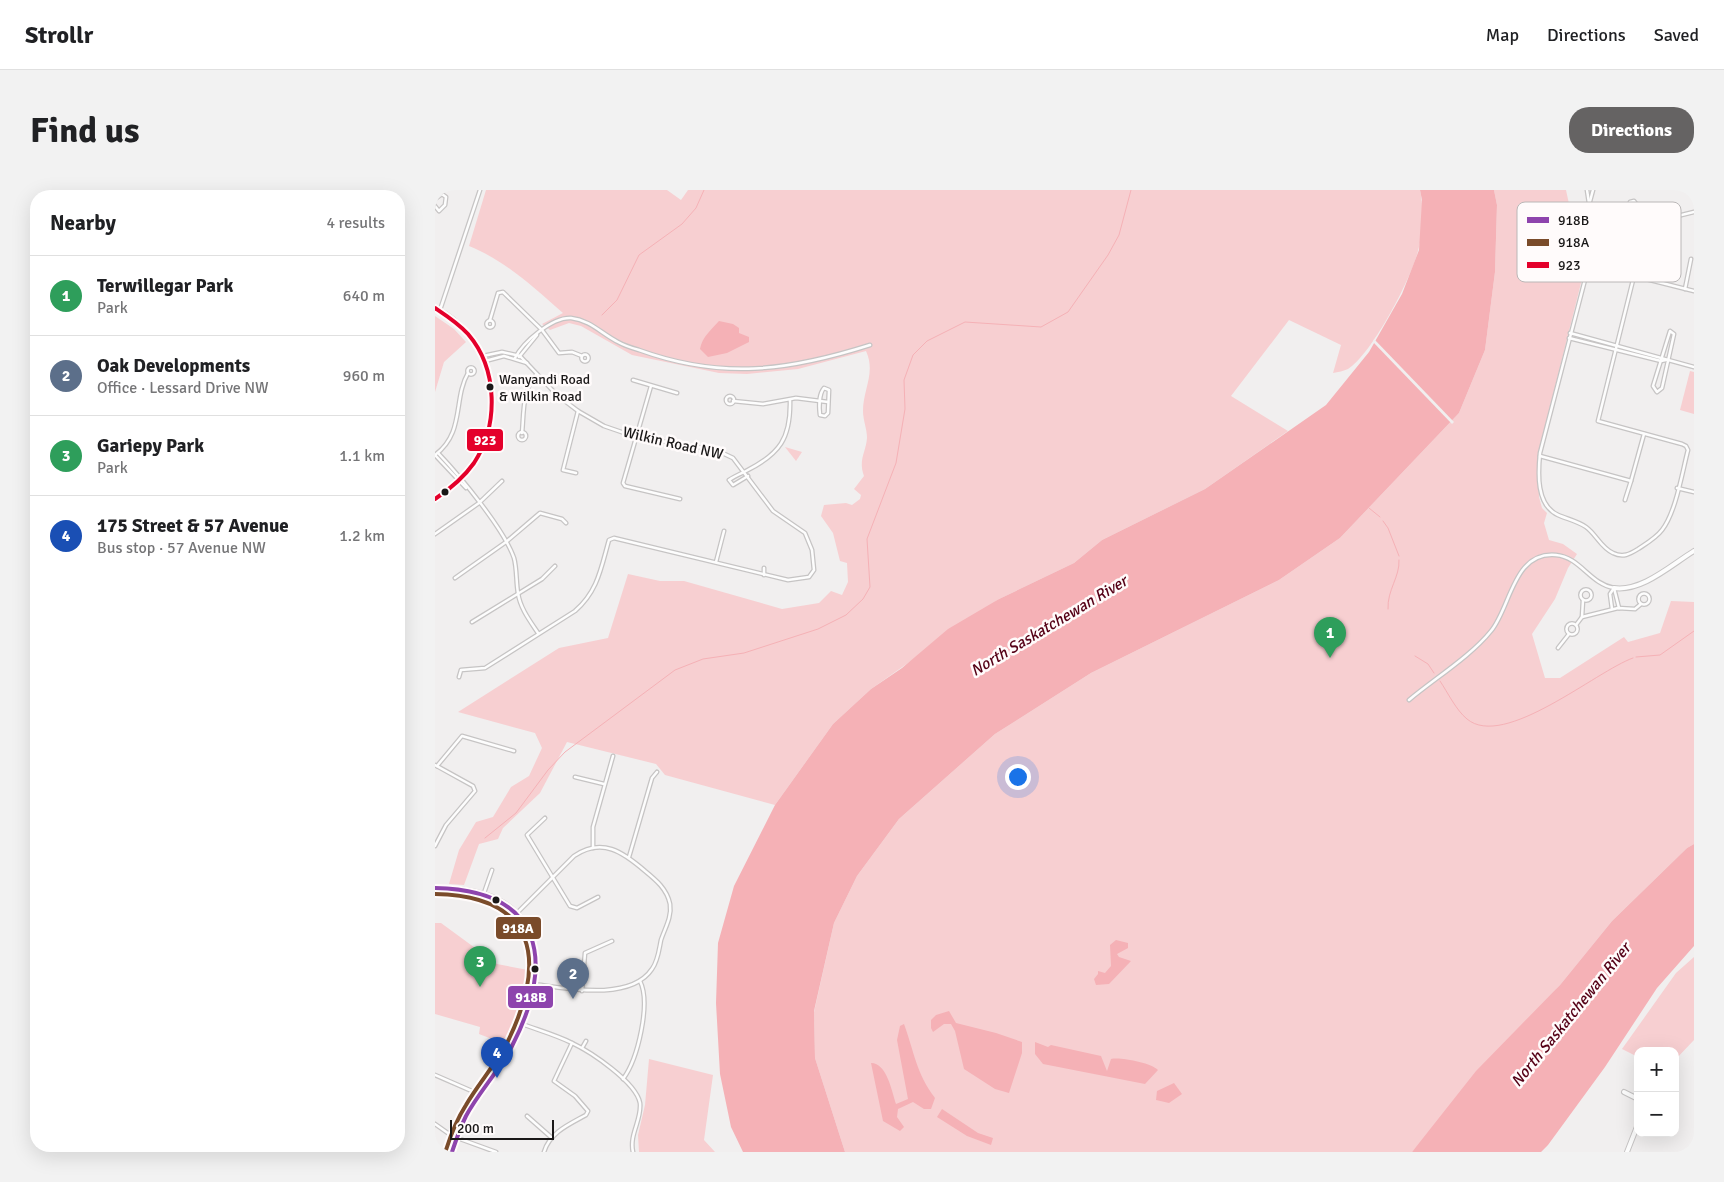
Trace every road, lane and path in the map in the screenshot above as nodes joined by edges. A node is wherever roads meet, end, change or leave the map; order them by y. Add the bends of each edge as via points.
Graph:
1 (480, 190) edge
2 (435, 199) edge
3 (435, 206) edge
4 (1694, 212) edge
5 (1681, 215) edge
6 (1691, 259) dead end
7 (1583, 282) edge
8 (1632, 282) edge
9 (1658, 282) edge
10 (1685, 289) junction
11 (1694, 291) edge
12 (435, 308) edge
13 (440, 310) junction
14 (491, 320) dead end
15 (543, 330) junction
16 (1570, 333) junction
17 (1569, 338) junction
18 (870, 345) dead end
19 (1616, 345) junction
20 (1615, 350) junction
21 (582, 356) dead end
22 (517, 357) junction
23 (1661, 357) junction
24 (484, 359) junction
25 (1667, 360) junction
26 (1661, 361) junction
27 (1694, 367) edge
28 (468, 373) dead end
29 (537, 374) junction
30 (633, 380) dead end
31 (651, 386) junction
32 (677, 393) dead end
33 (790, 400) junction
34 (733, 401) dead end
35 (820, 401) junction
36 (828, 402) junction
37 (578, 412) junction
38 (522, 433) dead end
39 (1645, 434) junction
40 (636, 437) junction
41 (436, 455) edge
42 (1540, 456) junction
43 (745, 472) junction
44 (576, 473) dead end
45 (748, 476) junction
46 (462, 478) junction
47 (502, 481) dead end
48 (1631, 481) junction
49 (458, 482) junction
50 (1677, 488) junction
51 (468, 489) junction
52 (1694, 492) edge
53 (435, 499) edge
54 (681, 500) dead end
55 (1625, 500) dead end
56 (479, 503) junction
57 (566, 523) dead end
58 (724, 531) dead end
59 (435, 534) edge
60 (506, 542) junction
61 (1694, 551) edge
62 (716, 562) junction
63 (555, 566) dead end
64 (765, 568) dead end
65 (764, 575) junction
66 (455, 578) dead end
67 (1614, 588) junction
68 (518, 593) junction
69 (1583, 600) junction
70 (1641, 604) junction
71 (1619, 608) junction
72 (1613, 609) junction
73 (1582, 617) junction
74 (472, 622) dead end
75 (1576, 624) junction
76 (538, 634) junction
77 (1569, 634) junction
78 (1559, 648) dead end
79 (459, 677) dead end
80 (1409, 700) dead end
81 (514, 751) dead end
82 (613, 756) dead end
83 (436, 766) edge
84 (657, 772) dead end
85 (575, 777) dead end
86 (604, 784) junction
87 (545, 818) dead end
88 (435, 846) edge
89 (593, 848) junction
90 (629, 857) junction
91 (493, 870) dead end
92 (552, 878) junction
93 (435, 888) edge
94 (484, 893) junction
95 (598, 897) dead end
96 (517, 913) junction
97 (611, 940) dead end
98 (640, 981) junction
99 (533, 984) junction
100 (582, 991) junction
101 (522, 1024) junction
102 (586, 1041) dead end
103 (572, 1043) junction
104 (582, 1048) junction
105 (435, 1075) edge
106 (623, 1079) junction
107 (1624, 1092) dead end
108 (481, 1095) junction
109 (1634, 1097) edge
110 (527, 1116) dead end
111 (435, 1124) edge
112 (1634, 1134) edge
113 (457, 1138) junction
114 (552, 1138) junction
115 (452, 1152) edge
116 (496, 1152) edge
117 (545, 1152) edge
118 (633, 1152) edge
119 (1627, 1152) edge

1 - 13 street
2 - 3 street via 442,194 446,197 445,205 439,211
4 - 5 street
6 - 10 street
7 - 16 street
8 - 19 street
9 - 10 street
10 - 11 street
12 - 13 street
13 - 24 street via 466,332
14 - 15 street via 498,294 503,292
15 - 18 street via 561,319 571,318 592,325 618,342 653,355 709,367 753,370 795,365
15 - 21 street via 559,353 573,352
15 - 22 street
16 - 17 street
16 - 19 street
17 - 20 street
17 - 42 street
19 - 20 street
19 - 23 street
20 - 26 street
20 - 39 street via 1598,421
22 - 24 street
22 - 29 street, Wilkin Road NW
23 - 25 street
23 - 25 street via 1667,334 1673,332
23 - 26 street
24 - 46 street via 493,396 491,421 479,455
25 - 26 street
25 - 26 street via 1662,388 1657,392 1653,386
25 - 27 street
28 - 41 street via 455,427
29 - 37 street, Wilkin Road NW
29 - 38 street via 525,396
30 - 31 street
31 - 32 street
31 - 40 street
33 - 34 street via 754,404
33 - 35 street
33 - 43 street via 790,425 783,442 777,450
35 - 36 street
35 - 36 street via 822,390 827,388
35 - 36 street via 822,416 828,414
37 - 40 street, Wilkin Road NW via 603,426
37 - 44 street via 563,470
39 - 48 street
39 - 50 street via 1688,447
40 - 43 street, Wilkin Road NW via 716,450 733,458
40 - 54 street via 623,483 625,486
41 - 46 street
41 - 49 street
42 - 48 street
42 - 50 street via 1541,493 1547,506 1586,527 1615,554 1631,554 1660,533 1668,520
43 - 45 street, Wilkin Road NW
43 - 45 street, Wilkin Road NW via 729,480 735,485
45 - 65 street, Wilkin Road NW via 773,511 805,534 812,550 814,570 809,577 788,580
46 - 49 street
46 - 51 street
47 - 56 street
48 - 55 street
49 - 51 street
49 - 53 street
50 - 52 street
51 - 56 street
56 - 59 street
56 - 60 street
57 - 60 street via 540,513
58 - 62 street
60 - 66 street
60 - 68 street via 514,560
61 - 67 street via 1639,585
62 - 65 street
62 - 76 street via 615,538 609,540 596,586 587,601
63 - 68 street via 542,579
64 - 65 street
67 - 71 street
67 - 72 street via 1610,594
67 - 80 street via 1599,583 1567,558 1551,555 1534,560 1521,572 1491,631
68 - 74 street
68 - 76 street via 521,606
69 - 69 street via 1591,598 1588,590 1581,592
69 - 73 street
70 - 70 street via 1649,602 1646,594 1639,597
70 - 71 street via 1633,610
71 - 72 street
72 - 73 street
73 - 75 street
75 - 77 street via 1577,631
75 - 77 street via 1568,626
76 - 79 street via 485,668 461,670
77 - 78 street
81 - 83 street via 462,736
82 - 86 street
83 - 88 street via 473,786 475,791 444,828
84 - 90 street via 652,778
85 - 86 street
86 - 89 street via 593,828
87 - 92 street via 527,835
89 - 90 street via 612,848
89 - 92 street via 574,856
90 - 98 street via 659,884 670,907 669,921 654,967
91 - 94 street
92 - 95 street via 574,908
92 - 96 street
93 - 94 street
94 - 96 street
96 - 99 street via 531,936 535,953
97 - 100 street via 585,953
98 - 100 street via 605,990
98 - 106 street via 645,1006 635,1054
99 - 100 street
99 - 101 street
101 - 103 street
101 - 108 street via 505,1060
102 - 104 street
103 - 104 street
103 - 114 street via 554,1081 575,1096 588,1111
104 - 106 street
105 - 108 street
106 - 118 street via 635,1092 640,1104 632,1136
107 - 109 street
108 - 113 street via 465,1118
110 - 114 street
111 - 113 street
112 - 119 street
113 - 115 street
113 - 116 street
114 - 117 street

